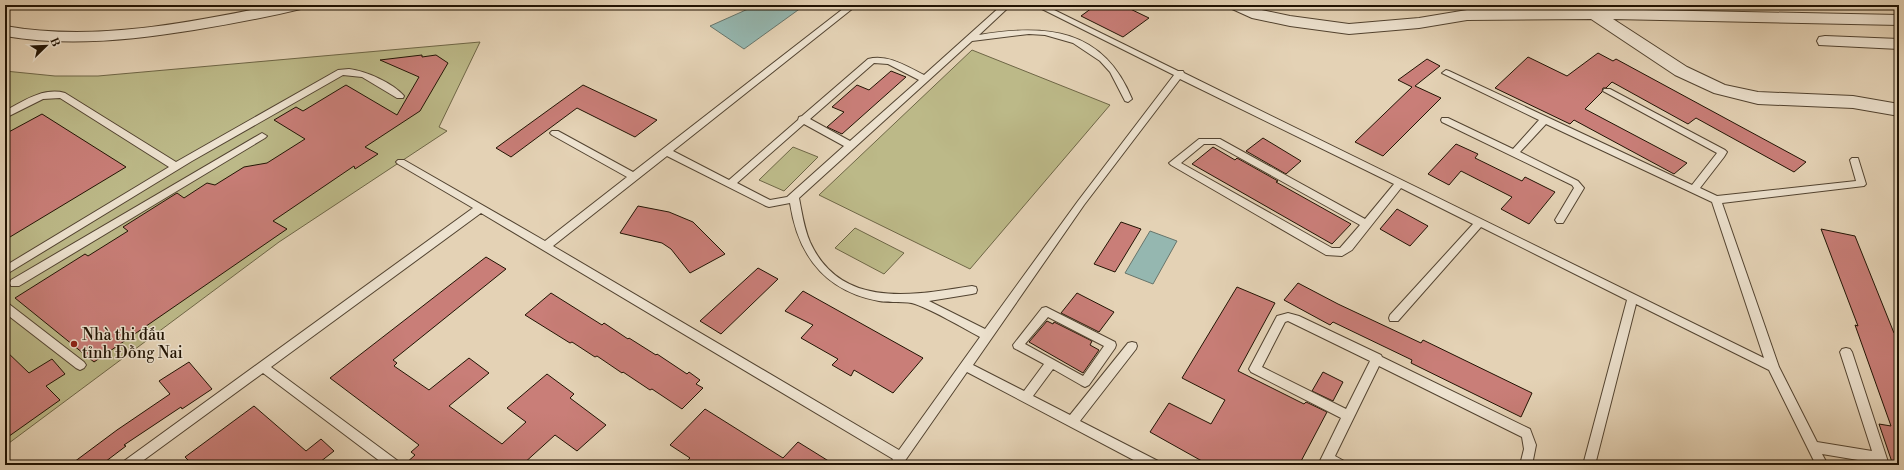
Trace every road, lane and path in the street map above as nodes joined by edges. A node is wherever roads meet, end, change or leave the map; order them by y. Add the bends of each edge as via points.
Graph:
1 (243, 5) edge
2 (299, 5) edge
3 (853, 5) edge
4 (1007, 5) edge
5 (1038, 5) edge
6 (1236, 5) edge
7 (1454, 5) edge
8 (1697, 5) edge
9 (1588, 10) edge
10 (1467, 15) junction
11 (1716, 17) junction
12 (228, 20) junction
13 (1899, 20) edge
14 (5, 31) edge
15 (968, 39) junction
16 (1825, 41) dead end
17 (1899, 44) edge
18 (1446, 73) dead end
19 (1180, 74) junction
20 (924, 79) junction
21 (1607, 91) dead end
22 (400, 96) dead end
23 (1128, 99) dead end
24 (1899, 110) edge
25 (5, 115) edge
26 (802, 119) junction
27 (1445, 120) dead end
28 (1544, 120) junction
29 (555, 132) dead end
30 (262, 136) dead end
31 (851, 146) junction
32 (667, 152) junction
33 (1514, 152) junction
34 (1855, 160) dead end
35 (400, 162) dead end
36 (176, 167) junction
37 (634, 177) junction
38 (1400, 183) junction
39 (730, 184) junction
40 (1693, 190) junction
41 (794, 198) junction
42 (1716, 200) junction
43 (480, 208) junction
44 (98, 214) junction
45 (1560, 220) dead end
46 (1480, 222) junction
47 (114, 224) junction
48 (1367, 224) junction
49 (546, 246) junction
50 (5, 271) edge
51 (15, 283) dead end
52 (972, 290) dead end
53 (913, 298) junction
54 (1633, 298) junction
55 (5, 307) edge
56 (1394, 318) dead end
57 (987, 335) junction
58 (1132, 346) dead end
59 (1846, 352) dead end
60 (1377, 358) junction
61 (1051, 363) junction
62 (80, 365) dead end
63 (965, 366) junction
64 (263, 367) junction
65 (1773, 367) junction
66 (1026, 397) junction
67 (1348, 416) junction
68 (1072, 422) junction
69 (1813, 447) junction
70 (898, 461) edge
71 (1882, 461) edge
72 (1326, 462) edge
73 (128, 465) edge
74 (394, 465) edge
75 (1154, 465) edge
76 (1340, 465) edge
77 (1526, 465) edge
78 (1589, 465) edge
79 (1822, 465) edge

1 - 12 street
2 - 12 street
3 - 32 lane
4 - 15 lane
5 - 19 lane
6 - 10 street via 1252,13 1349,29 1420,23
7 - 10 street
8 - 11 street
9 - 10 street
9 - 11 street
9 - 24 street via 1681,71 1720,89 1758,98 1853,102
11 - 13 street
12 - 14 street via 79,38 53,38
15 - 20 lane
15 - 23 lane via 1030,32 1072,40 1105,60 1120,78
16 - 17 street
18 - 28 lane
19 - 38 lane
19 - 57 lane via 1081,203
20 - 26 lane via 886,61 871,61
20 - 31 lane
21 - 40 lane via 1722,152
22 - 36 lane via 360,72 341,72
25 - 36 lane via 50,93 62,95
26 - 31 lane
26 - 39 lane
27 - 33 lane
28 - 33 lane
28 - 40 lane
29 - 37 lane
30 - 47 lane
31 - 41 lane
32 - 37 lane
32 - 39 lane
33 - 45 lane via 1567,178 1579,188
34 - 42 lane via 1862,184
35 - 43 lane
36 - 44 lane
37 - 49 lane
38 - 46 lane
38 - 48 lane
39 - 41 lane via 769,204
40 - 42 lane
41 - 53 lane via 803,240 813,258 827,274 846,286 871,296 890,299
42 - 65 lane
43 - 49 lane
43 - 64 lane
44 - 47 lane
44 - 50 lane
46 - 54 lane
46 - 56 lane
47 - 51 lane
48 - 48 lane via 1342,252 1330,252 1174,163 1202,141 1217,141
49 - 70 lane
52 - 53 lane
53 - 57 lane
54 - 65 lane
54 - 78 lane
55 - 62 lane
57 - 63 lane
58 - 68 lane
59 - 71 lane
60 - 67 lane
60 - 67 lane via 1288,317 1282,319 1255,369
60 - 77 lane via 1526,433 1531,441 1531,447
61 - 61 lane via 1085,382 1111,345 1046,311 1018,345
61 - 66 lane
63 - 66 lane
63 - 70 lane
64 - 73 lane
64 - 74 lane
65 - 69 lane
66 - 68 lane
67 - 72 lane
68 - 75 lane
69 - 71 lane
69 - 79 lane
72 - 76 lane

